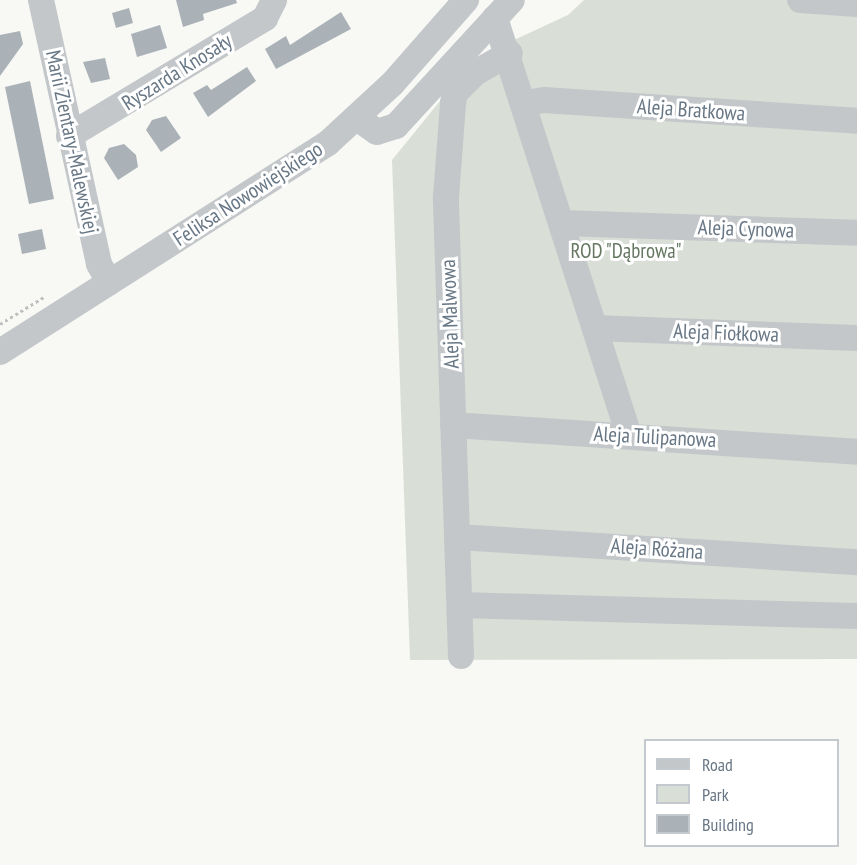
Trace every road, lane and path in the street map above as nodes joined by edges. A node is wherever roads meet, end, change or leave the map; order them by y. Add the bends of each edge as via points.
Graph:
1 (41, 0) edge
2 (274, 0) edge
3 (466, 0) edge
4 (800, 0) edge
5 (857, 4) edge
6 (503, 9) edge
7 (508, 49) junction
8 (525, 103) junction
9 (357, 118) junction
10 (857, 121) edge
11 (69, 136) junction
12 (562, 223) junction
13 (857, 233) edge
14 (109, 282) junction
15 (50, 294) dead end
16 (0, 324) edge
17 (595, 328) junction
18 (857, 338) edge
19 (0, 352) edge
20 (453, 425) junction
21 (628, 433) junction
22 (857, 452) edge
23 (457, 537) junction
24 (857, 562) edge
25 (460, 605) junction
26 (857, 616) edge
27 (461, 656) dead end

1 - 11 street, Marii Zientary-Malewskiej
2 - 11 street, Ryszarda Knosały via 265,18
3 - 9 street, Feliksa Nowowiejskiego
4 - 5 street
6 - 7 street
6 - 9 street via 396,126 377,132
7 - 8 street
7 - 20 street, Aleja Malwowa via 474,73 455,93 453,103 446,197
8 - 10 street, Aleja Bratkowa via 544,100
8 - 12 street
9 - 14 street, Feliksa Nowowiejskiego via 292,166
11 - 14 street, Marii Zientary-Malewskiej via 99,264
12 - 13 street, Aleja Cynowa
12 - 17 street
14 - 19 street, Feliksa Nowowiejskiego
15 - 16 path
17 - 18 street, Aleja Fiołkowa
17 - 21 street
20 - 21 street, Aleja Tulipanowa
20 - 23 street, Aleja Malwowa
21 - 22 street, Aleja Tulipanowa
23 - 24 street, Aleja Różana
23 - 25 street, Aleja Malwowa
25 - 26 street
25 - 27 street, Aleja Malwowa

